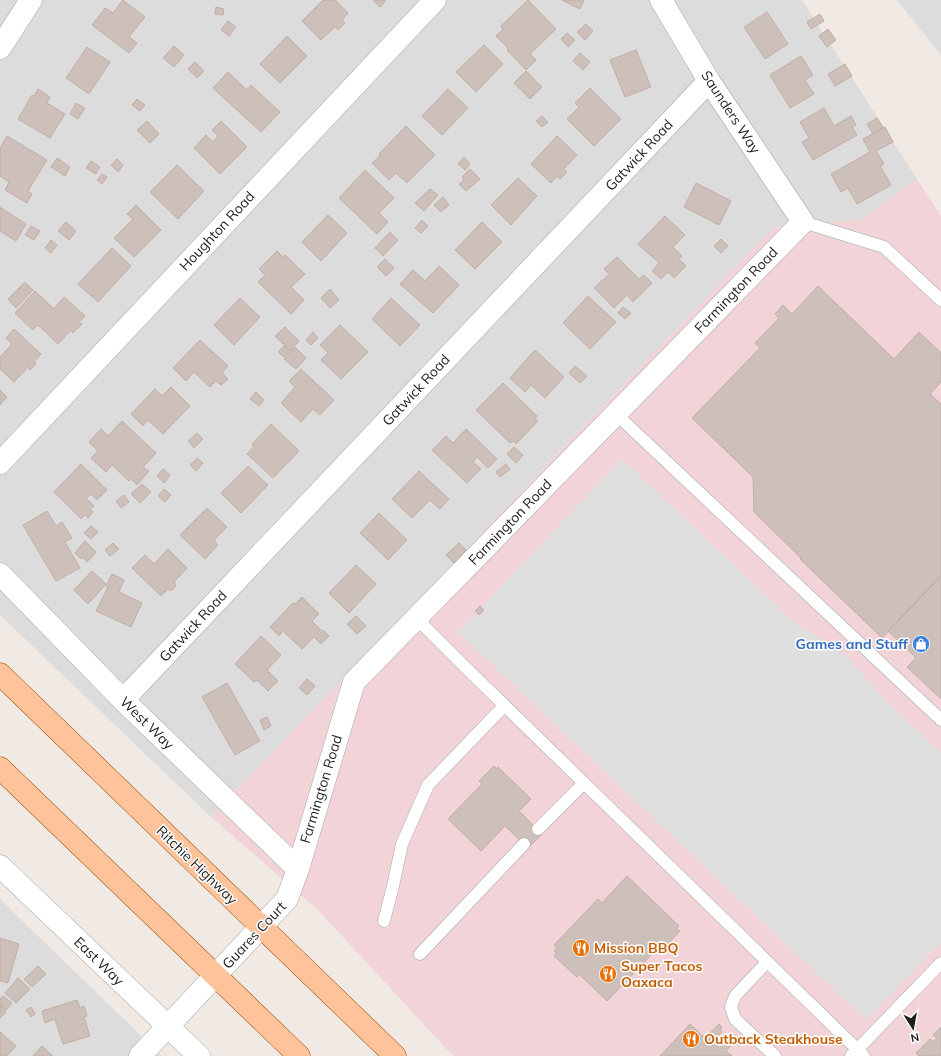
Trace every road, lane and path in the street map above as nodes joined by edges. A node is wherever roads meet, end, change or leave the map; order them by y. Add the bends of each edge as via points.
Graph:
1 (31, 0) edge
2 (435, 0) edge
3 (661, 0) edge
4 (0, 48) edge
5 (709, 80) junction
6 (803, 222) junction
7 (941, 300) edge
8 (616, 414) junction
9 (0, 463) edge
10 (0, 574) edge
11 (416, 618) junction
12 (0, 674) edge
13 (123, 700) junction
14 (504, 706) junction
15 (941, 720) edge
16 (0, 768) edge
17 (584, 783) junction
18 (538, 829) dead end
19 (524, 844) dead end
20 (0, 866) edge
21 (298, 869) junction
22 (384, 921) dead end
23 (261, 927) junction
24 (420, 954) dead end
25 (767, 962) junction
26 (941, 963) edge
27 (216, 976) junction
28 (168, 1027) junction
29 (857, 1054) edge
30 (140, 1056) edge
31 (199, 1056) edge
32 (299, 1056) edge
33 (395, 1056) edge
34 (775, 1056) edge

1 - 4 street
2 - 9 street, Houghton Road
3 - 5 street, Saunders Way
5 - 6 street, Saunders Way
5 - 13 street, Gatwick Road
6 - 7 lane via 884,247
6 - 8 street, Farmington Road
8 - 11 street, Farmington Road
8 - 15 lane
10 - 13 street, West Way
11 - 14 lane
11 - 21 street, Farmington Road via 354,682
12 - 23 main road, Ritchie Highway
13 - 21 street, West Way
14 - 17 lane
14 - 22 lane via 428,786 402,844
16 - 27 main road
17 - 18 lane
17 - 25 lane
19 - 24 lane
20 - 28 street, East Way
21 - 23 street, Guares Court via 287,899
23 - 27 street, Guares Court
23 - 33 main road, Ritchie Highway
25 - 29 lane
25 - 34 lane via 735,996 731,1007 736,1019
26 - 29 lane
27 - 28 street, Guares Court
27 - 32 main road
28 - 30 street, Guares Court
28 - 31 street, East Way

